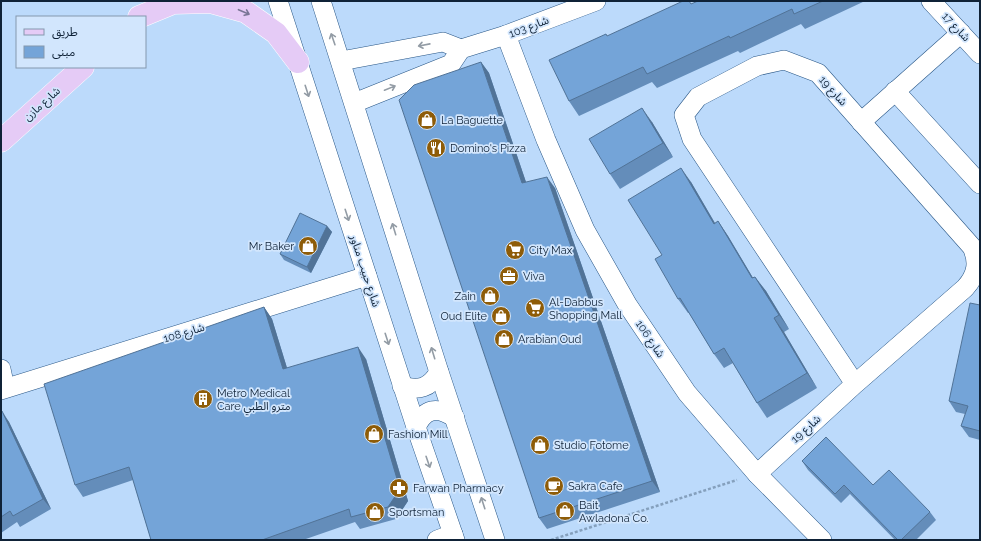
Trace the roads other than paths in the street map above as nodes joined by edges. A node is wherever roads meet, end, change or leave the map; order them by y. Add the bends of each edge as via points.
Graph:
1 (153, 1) edge
2 (278, 1) edge
3 (321, 1) edge
4 (596, 1) edge
5 (931, 1) edge
6 (139, 16) edge
7 (140, 16) edge
8 (961, 33) junction
9 (506, 36) junction
10 (461, 49) junction
11 (980, 54) edge
12 (341, 61) junction
13 (298, 62) junction
14 (82, 68) edge
15 (895, 91) junction
16 (354, 103) junction
17 (861, 122) junction
18 (1, 141) edge
19 (980, 184) edge
20 (367, 276) junction
21 (1, 369) edge
22 (439, 372) junction
23 (856, 384) junction
24 (402, 386) junction
25 (3, 389) edge
26 (455, 418) junction
27 (416, 428) junction
28 (757, 474) junction
29 (448, 538) edge
30 (495, 540) edge
31 (822, 540) edge

1 - 6 main road
2 - 13 street, شارع حبيب مناور
12 -> 3 street
4 - 9 street, شارع 103
5 - 8 street, شارع 17
7 -> 13 main road via 173,3 210,2 246,12 276,33
8 - 11 street, شارع 17
8 - 15 street
9 - 10 street, شارع 103
9 - 28 street, شارع 106 via 546,140 585,230 627,304 686,393
10 -> 12 street via 443,42
16 -> 10 street via 451,64
12 - 16 street
13 -> 20 street, شارع حبيب مناور
14 - 18 main road, شارع مازن
15 - 17 street
15 - 19 street
22 -> 16 street
17 - 23 street, شارع 19 via 972,247 977,264 971,281 965,288
17 - 23 street, شارع 19 via 818,73 784,60 757,66 698,97 684,115 692,139
20 -> 24 street, شارع حبيب مناور
20 - 25 street, شارع 108
21 - 25 street
22 - 24 street via 433,382 424,388
22 - 26 street
23 - 28 street, شارع 19
24 - 27 street, شارع حبيب مناور
26 - 27 street via 444,411 432,410 421,416
30 -> 26 street
27 -> 29 street, شارع حبيب مناور
28 - 31 street, شارع 106

